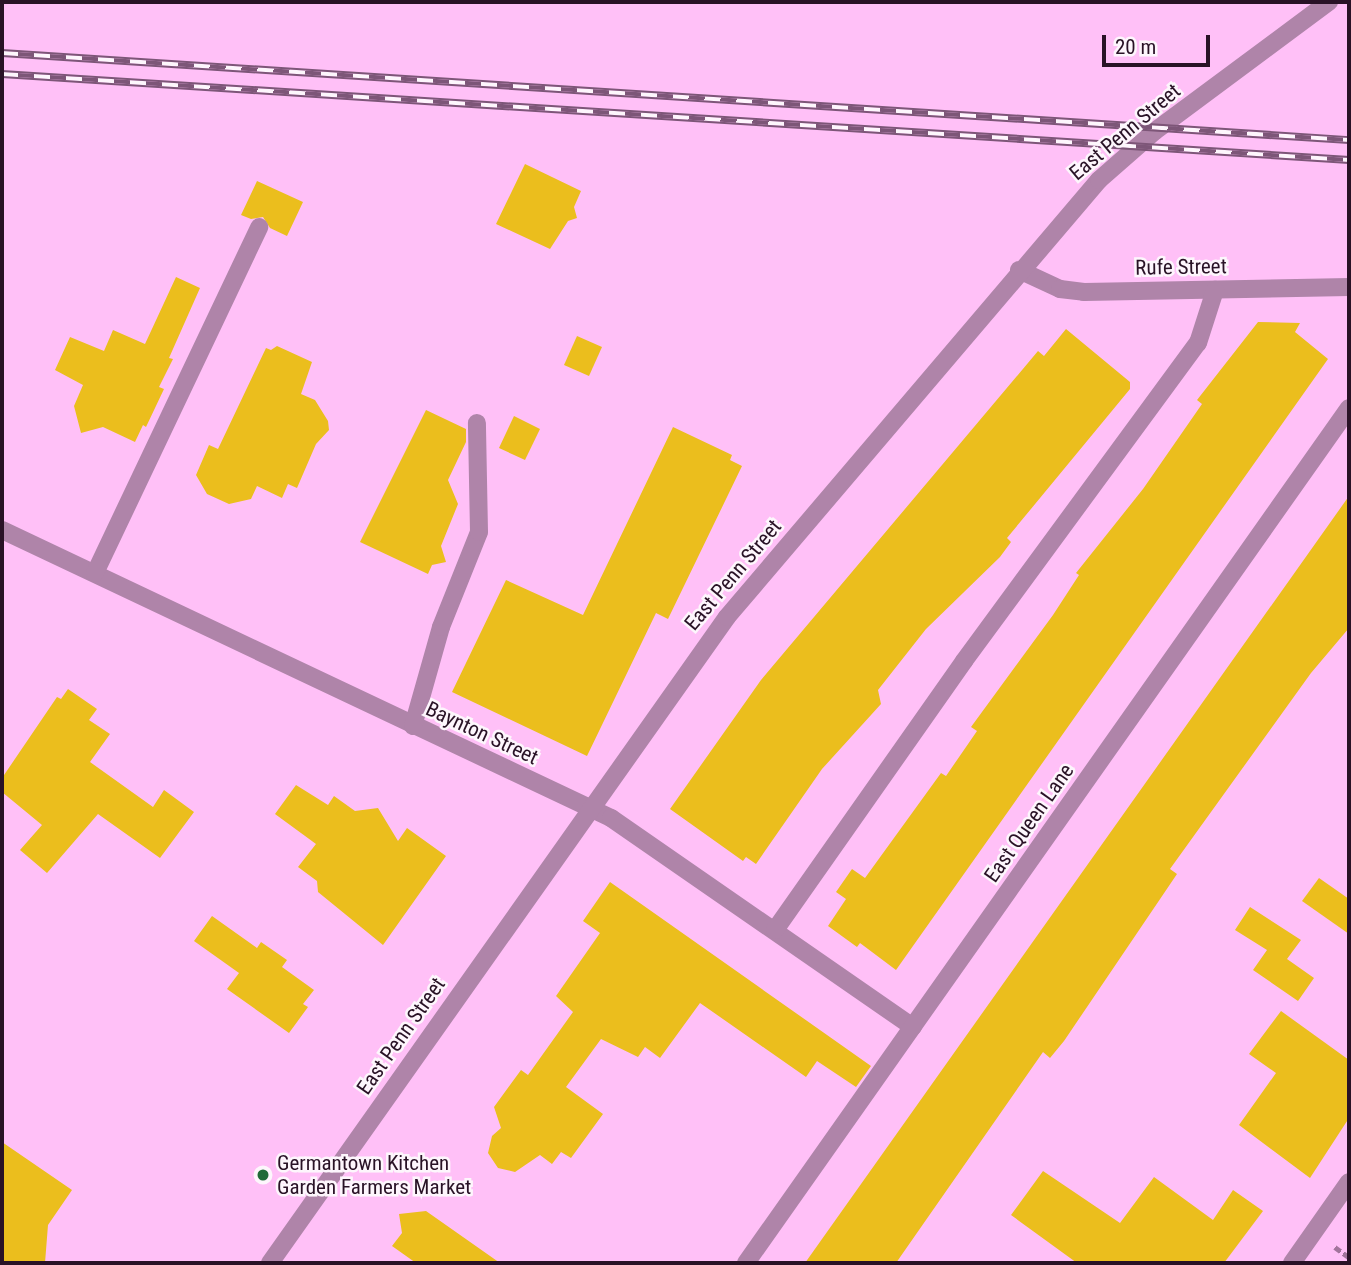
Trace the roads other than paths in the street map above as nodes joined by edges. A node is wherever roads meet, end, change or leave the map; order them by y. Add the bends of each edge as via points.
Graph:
1 (1329, 2) edge
2 (259, 227) dead end
3 (1018, 270) junction
4 (1349, 287) edge
5 (1215, 289) junction
6 (1349, 408) edge
7 (477, 422) dead end
8 (2, 530) edge
9 (95, 573) junction
10 (413, 726) junction
11 (590, 808) junction
12 (775, 930) junction
13 (913, 1027) junction
14 (1349, 1182) edge
15 (270, 1263) edge
16 (746, 1263) edge
17 (1292, 1263) edge

1 - 3 street, East Penn Street via 1124,157
2 - 9 street
3 - 5 street, Rufe Street via 1060,289 1084,292
3 - 11 street, East Penn Street via 699,651
4 - 5 street, Rufe Street
5 - 12 street via 1198,343 964,661
6 - 13 street, East Queen Lane
7 - 10 street via 479,532 441,627
8 - 9 street, Baynton Street
9 - 10 street, Baynton Street
10 - 11 street, Baynton Street
11 - 12 street, Baynton Street via 630,829
11 - 15 street, East Penn Street
12 - 13 street, Baynton Street
13 - 16 street, East Queen Lane
14 - 17 street

